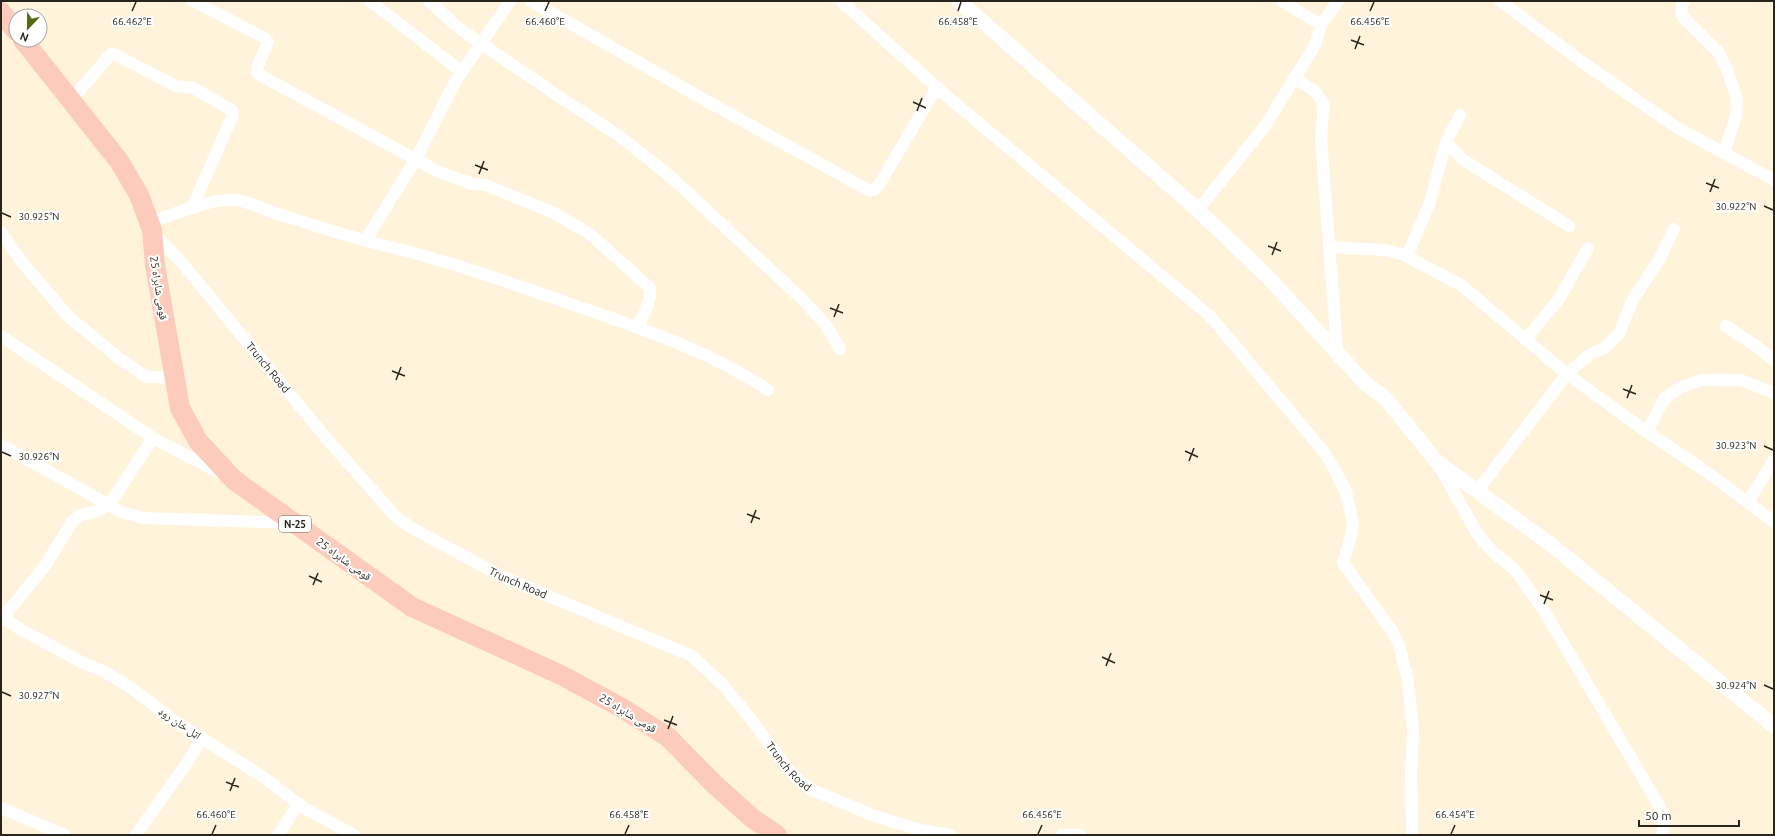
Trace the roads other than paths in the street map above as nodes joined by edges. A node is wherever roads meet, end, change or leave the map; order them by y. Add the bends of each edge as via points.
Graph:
1 (193, 1) edge
2 (370, 1) edge
3 (429, 1) edge
4 (510, 1) edge
5 (531, 1) edge
6 (841, 1) edge
7 (959, 1) edge
8 (1282, 1) edge
9 (1338, 1) edge
10 (1500, 1) edge
11 (1684, 1) edge
12 (1, 12) edge
13 (8, 21) edge
14 (1321, 25) junction
15 (481, 44) junction
16 (29, 48) edge
17 (462, 72) junction
18 (1294, 78) junction
19 (937, 87) junction
20 (71, 100) junction
21 (1460, 115) dead end
22 (1446, 142) junction
23 (1724, 153) junction
24 (416, 159) junction
25 (1774, 180) edge
26 (192, 208) junction
27 (1198, 210) junction
28 (150, 226) junction
29 (1569, 226) dead end
30 (1674, 228) dead end
31 (1, 232) edge
32 (365, 241) junction
33 (1330, 247) junction
34 (1588, 248) dead end
35 (1407, 256) junction
36 (1726, 326) dead end
37 (638, 328) junction
38 (1, 336) edge
39 (1526, 339) junction
40 (840, 349) dead end
41 (1337, 351) junction
42 (1774, 360) edge
43 (1567, 374) junction
44 (174, 378) junction
45 (768, 390) dead end
46 (1774, 393) edge
47 (1647, 432) junction
48 (153, 438) junction
49 (1, 445) edge
50 (1774, 460) edge
51 (1437, 462) junction
52 (234, 480) junction
53 (1478, 490) junction
54 (1748, 502) junction
55 (109, 505) junction
56 (1774, 522) edge
57 (295, 524) junction
58 (4, 613) edge
59 (1774, 726) edge
60 (202, 738) junction
61 (299, 804) junction
62 (1, 808) edge
63 (65, 835) edge
64 (136, 835) edge
65 (278, 835) edge
66 (354, 835) edge
67 (776, 835) edge
68 (951, 835) edge
69 (1062, 835) edge
70 (1081, 835) edge
71 (1412, 835) edge
72 (1662, 835) edge

1 - 24 street via 265,38 268,42 267,47 257,68 260,75
2 - 17 street
3 - 15 street
4 - 15 street
5 - 19 street via 870,191 880,184
6 - 19 street
7 - 27 street
8 - 14 street
9 - 14 street
10 - 23 street via 1676,127
11 - 23 street via 1681,8 1683,17 1718,52 1737,100 1736,116
12 - 13 highway
14 - 18 street via 1315,45
15 - 17 street
15 - 40 street via 618,135 670,176 802,299 826,326
16 - 20 highway, قومی شاہراہ 25 / N-25
17 - 24 street
18 - 27 street via 1265,126
18 - 33 street via 1315,91 1324,104 1321,138
19 - 71 street via 1210,316 1325,453 1346,492 1353,523 1343,563 1392,631 1399,645 1408,681 1413,731
20 - 26 street via 110,54 114,54 176,86 193,88 232,110 233,116
20 - 28 highway, قومی شاہراہ 25 / N-25 via 119,161 139,195
21 - 22 street
22 - 29 street via 1462,159
22 - 35 street via 1430,202
23 - 25 street
24 - 32 street
24 - 37 street via 439,172 473,184 486,185 554,213 590,234 650,288 651,294
26 - 28 street
26 - 32 street via 225,200 241,201
27 - 41 street via 1268,277
28 - 44 highway, قومی شاہراہ 25 / N-25 via 154,266
28 - 68 street, Trunch Road via 336,449 400,520 501,576 692,656 722,685 750,718 788,770 812,790 875,816 920,830
30 - 43 street via 1660,258 1632,302 1619,334 1603,349 1590,354
31 - 44 street via 21,261 68,316 120,359 147,377
32 - 37 street via 459,266
33 - 35 street via 1385,250
33 - 41 street
34 - 39 street via 1559,299
35 - 39 street via 1469,290
36 - 42 street
37 - 45 street via 727,365
38 - 48 street
39 - 43 street
41 - 51 street via 1364,382 1386,399
43 - 47 street
43 - 53 street
44 - 52 highway, قومی شاہراہ 25 / N-25 via 180,408 198,441
46 - 47 street via 1741,380 1702,380 1681,387 1664,399
47 - 54 street
48 - 52 street
48 - 55 street
49 - 55 street
50 - 54 street
51 - 53 street
51 - 72 street via 1478,535 1493,552 1515,570 1544,609 1660,807 1664,826
52 - 57 highway, قومی شاہراہ 25 / N-25
53 - 59 street via 1549,543
54 - 56 street
55 - 57 street via 143,518
55 - 58 street via 95,512 80,515 72,522 45,566
57 - 67 highway, قومی شاہراہ 25 / N-25 via 412,607 561,675 622,708 668,737 713,783 752,818
58 - 60 street, اټل خان روډ via 20,630 130,687
60 - 61 street, اټل خان روډ via 263,777
60 - 64 street via 187,764
61 - 65 street
61 - 66 street, اټل خان روډ
62 - 63 street
69 - 70 street

